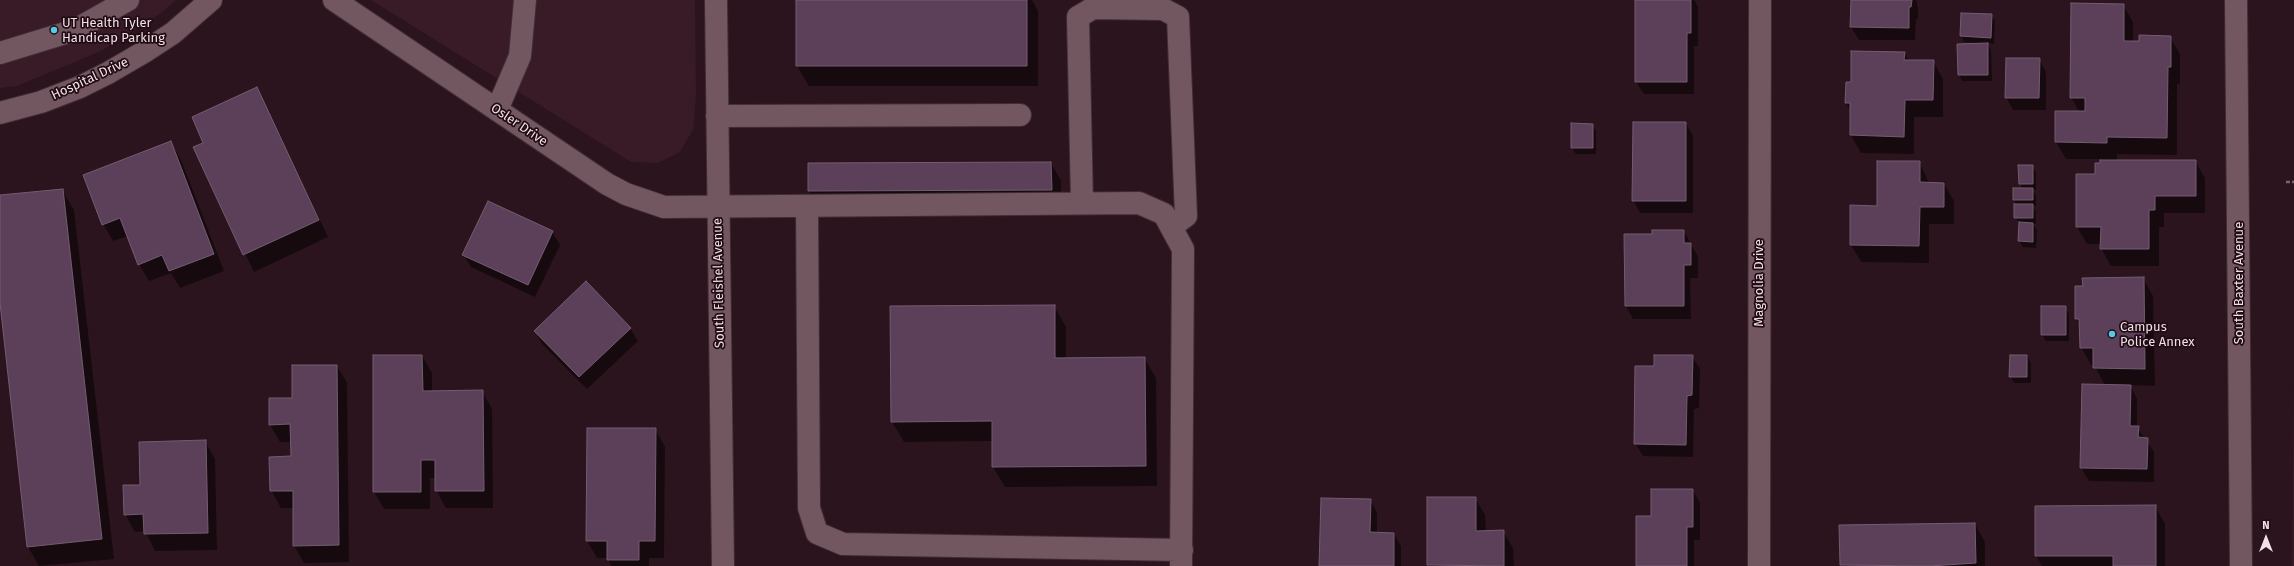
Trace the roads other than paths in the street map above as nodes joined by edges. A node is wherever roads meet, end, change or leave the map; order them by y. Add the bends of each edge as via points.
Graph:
1 (128, 0) edge
2 (211, 0) edge
3 (334, 0) edge
4 (524, 0) edge
5 (716, 0) edge
6 (1760, 0) edge
7 (2236, 0) edge
8 (0, 53) edge
9 (497, 110) junction
10 (0, 113) edge
11 (1020, 115) dead end
12 (718, 116) junction
13 (1082, 203) junction
14 (807, 207) junction
15 (718, 208) junction
16 (1171, 227) junction
17 (1181, 558) edge
18 (723, 566) edge
19 (1759, 566) edge
20 (2241, 566) edge

1 - 8 street via 74,30
2 - 10 street, Hospital Drive via 173,33 80,87 41,102
3 - 9 street, Osler Drive
4 - 9 street via 520,56
5 - 12 street, South Fleishel Avenue
6 - 19 street, Magnolia Drive
7 - 20 street, South Baxter Avenue
9 - 15 street, Osler Drive via 626,194 664,207
11 - 12 street
12 - 15 street, South Fleishel Avenue
13 - 14 street, Osler Drive
13 - 16 street, Osler Drive via 1139,203 1164,214
13 - 16 street via 1078,17 1093,8 1163,8 1178,17 1186,216
14 - 15 street, Osler Drive
14 - 17 street via 809,508 817,533 843,544
15 - 18 street, South Fleishel Avenue
16 - 17 street, Osler Drive via 1183,249

